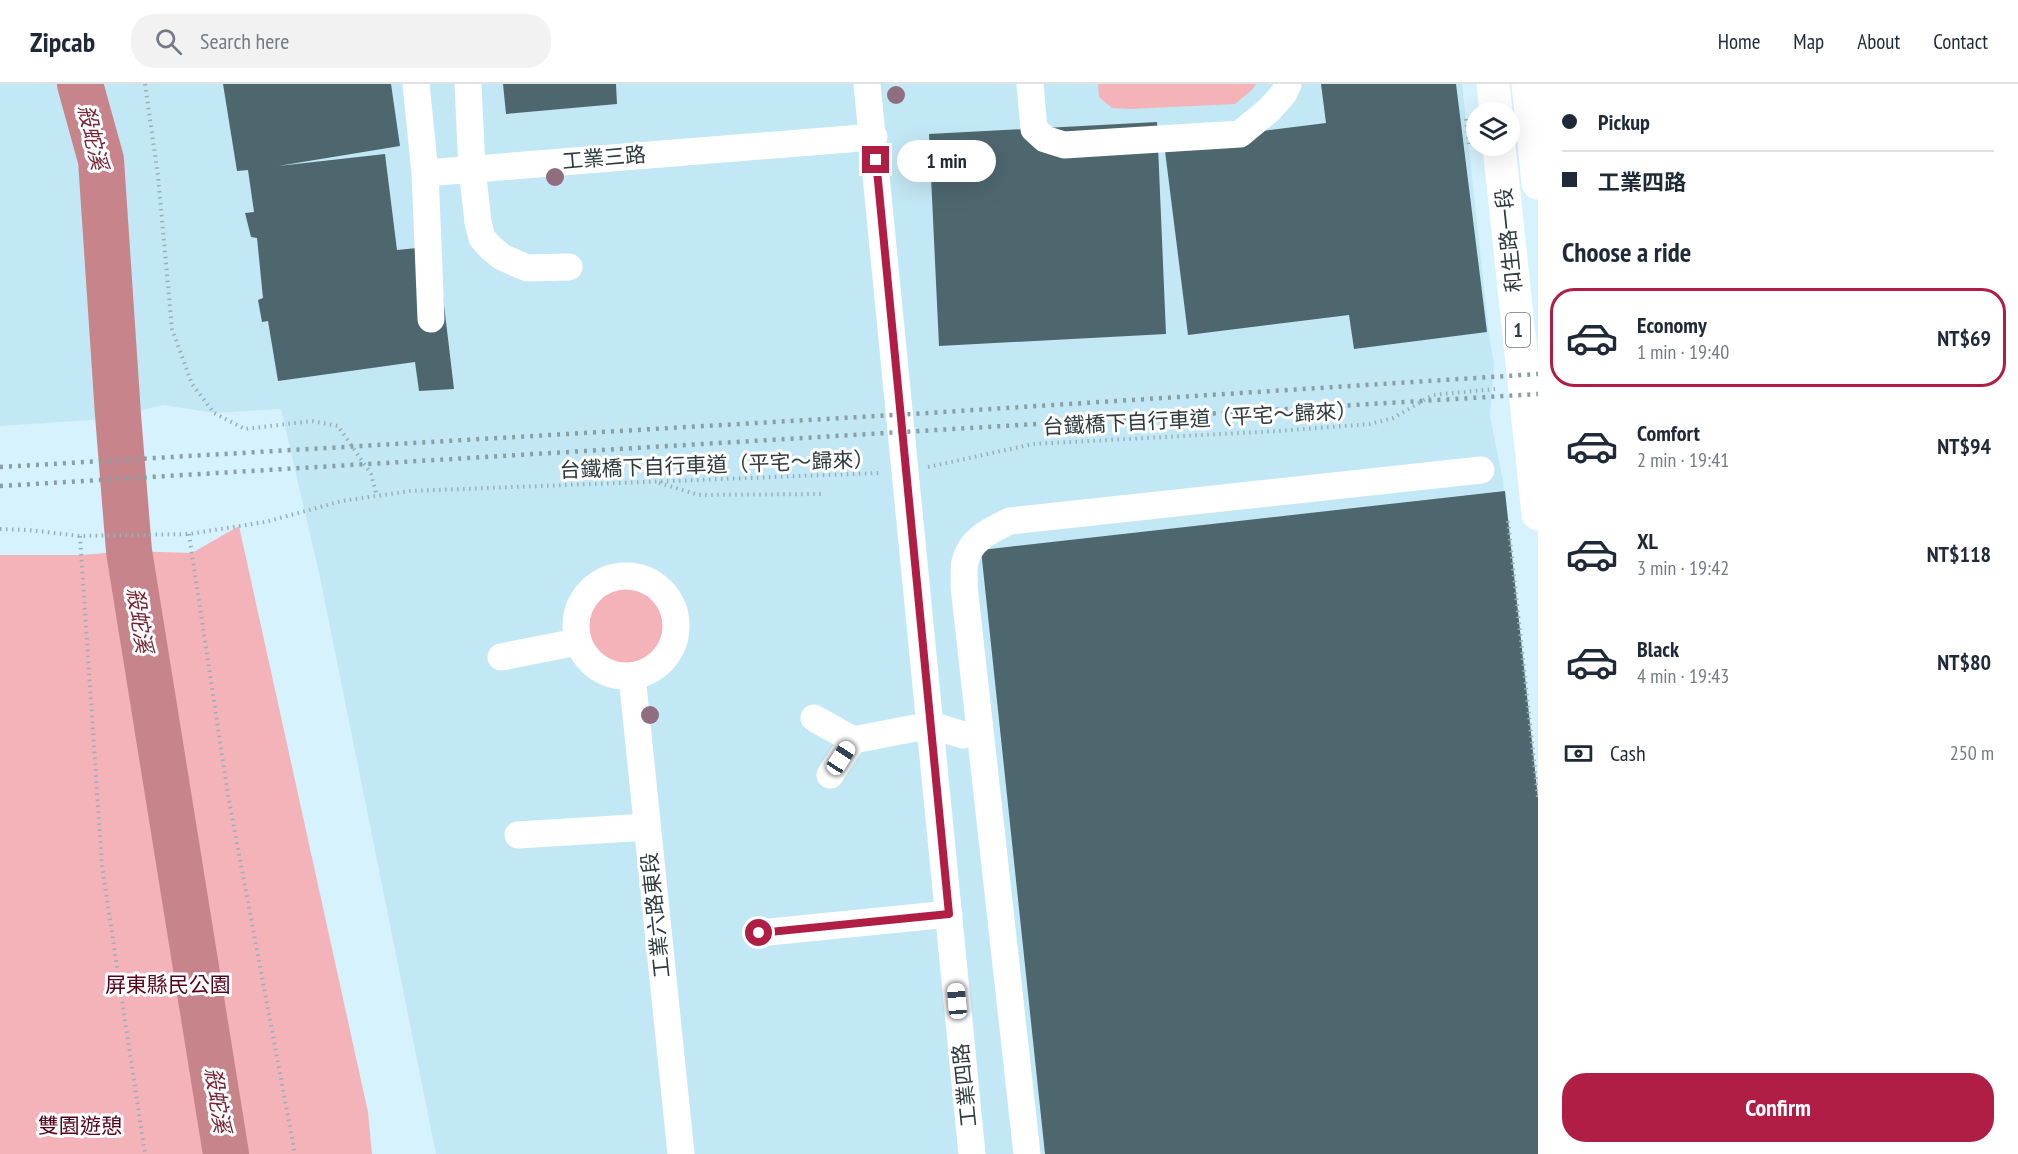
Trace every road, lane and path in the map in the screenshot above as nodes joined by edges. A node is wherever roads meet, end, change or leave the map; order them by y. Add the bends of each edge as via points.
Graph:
1 (145, 84) edge
2 (416, 84) edge
3 (468, 84) edge
4 (867, 84) edge
5 (1030, 84) edge
6 (1288, 84) edge
7 (1493, 84) edge
8 (1528, 84) edge
9 (1495, 102) edge
10 (874, 137) junction
11 (1500, 156) edge
12 (472, 169) junction
13 (424, 172) junction
14 (1538, 183) edge
15 (569, 267) dead end
16 (431, 319) dead end
17 (1524, 386) junction
18 (1481, 470) dead end
19 (906, 472) junction
20 (656, 482) junction
21 (822, 494) dead end
22 (377, 496) junction
23 (1538, 514) edge
24 (0, 529) edge
25 (189, 534) junction
26 (80, 536) junction
27 (577, 642) junction
28 (501, 657) dead end
29 (632, 676) junction
30 (814, 718) dead end
31 (931, 725) junction
32 (963, 735) dead end
33 (853, 740) junction
34 (830, 775) dead end
35 (647, 827) junction
36 (518, 835) dead end
37 (949, 914) junction
38 (759, 933) dead end
39 (145, 1154) edge
40 (295, 1154) edge
41 (681, 1154) edge
42 (972, 1154) edge
43 (1027, 1154) edge

1 - 22 path via 172,329 192,384 214,413 246,429 312,422 338,426 371,474
2 - 13 street
3 - 12 street
4 - 10 street, 工業四路
5 - 6 street via 1034,129 1045,139 1064,145 1240,134 1269,110
7 - 9 main road
8 - 14 main road, 和生路一段
10 - 12 street, 工業三路
10 - 19 street, 工業四路
11 - 17 main road, 和生路一段 / 1
12 - 13 street, 工業三路
12 - 15 street via 478,222 482,238 491,248 527,268
13 - 16 street
17 - 19 path, 台鐵橋下自行車道（平宅～歸來） via 1433,395 1393,418 1370,424 1033,444
17 - 23 main road, 和生路一段 / 1
18 - 43 street via 1010,521 988,531 975,543 965,561 964,586
19 - 20 path, 台鐵橋下自行車道（平宅～歸來）
19 - 31 street, 工業四路
20 - 21 path via 699,495
20 - 22 path, 台鐵橋下自行車道（平宅～歸來） via 410,491
22 - 25 path, 台鐵橋下自行車道（平宅～歸來） via 342,501 265,522
24 - 26 path, 台鐵橋下自行車道（平宅～歸來）
25 - 26 path, 台鐵橋下自行車道（平宅～歸來）
25 - 40 path via 228,795
26 - 39 path via 102,866
27 - 28 street
27 - 29 street via 597,668 611,675
27 - 29 street via 578,609 586,594 615,576 632,575 648,580 662,590 672,605 676,621 674,639 668,654 657,665
29 - 35 street, 工業六路東段
30 - 33 street
31 - 32 street
31 - 33 street
31 - 37 street, 工業四路
33 - 34 street
35 - 36 street
35 - 41 street, 工業六路東段
37 - 38 street
37 - 42 street, 工業四路

